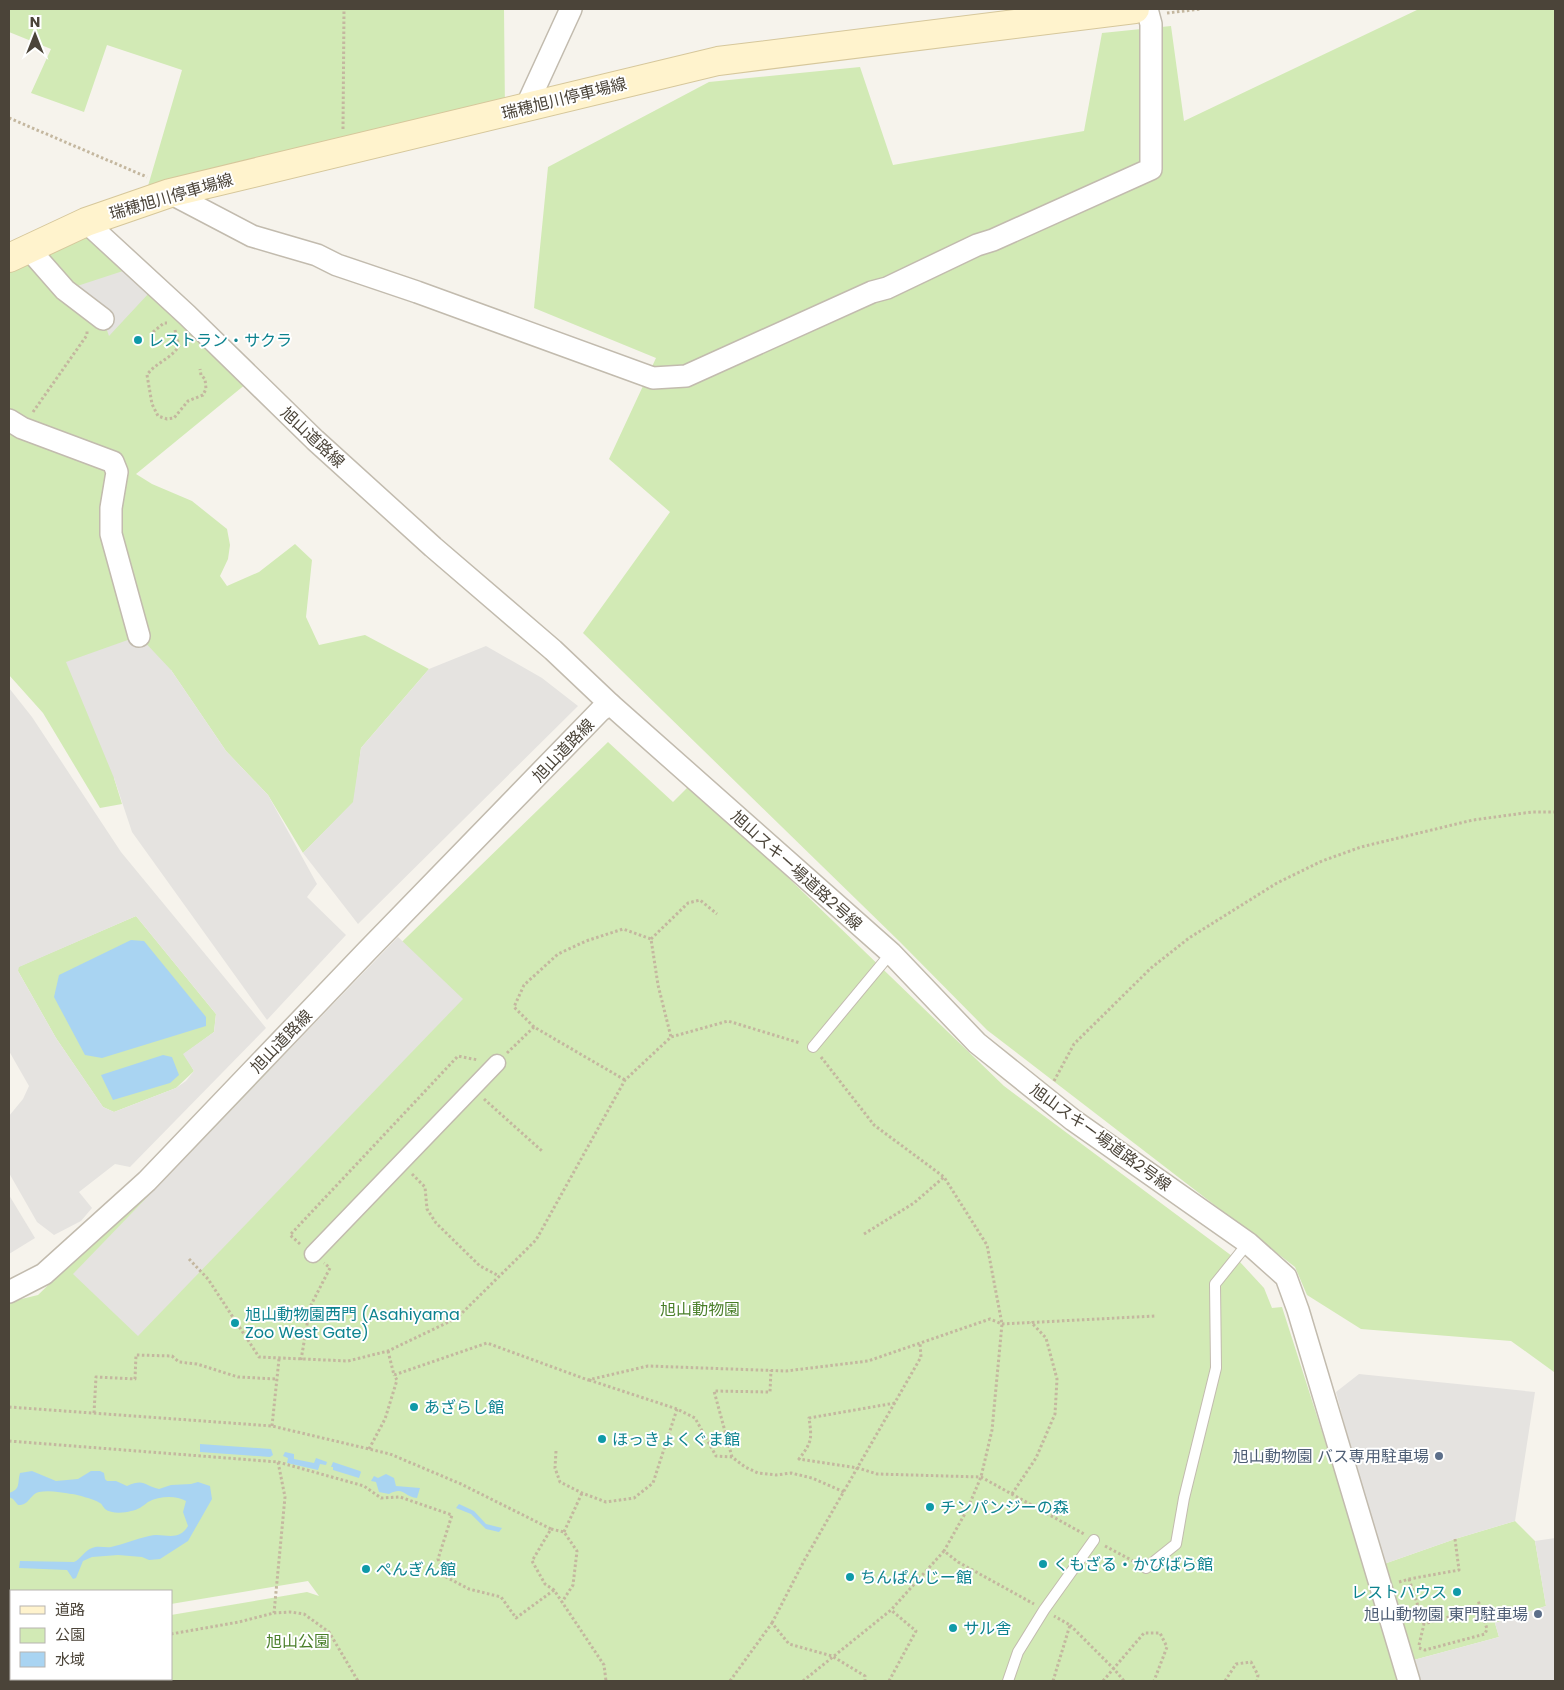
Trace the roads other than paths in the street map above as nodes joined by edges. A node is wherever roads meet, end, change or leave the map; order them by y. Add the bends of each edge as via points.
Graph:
1 (571, 9) edge
2 (1135, 9) edge
3 (1147, 9) edge
4 (526, 107) junction
5 (170, 193) junction
6 (86, 222) junction
7 (19, 253) edge
8 (103, 319) dead end
9 (15, 424) edge
10 (140, 636) dead end
11 (610, 704) junction
12 (891, 953) junction
13 (813, 1047) road end
14 (497, 1063) dead end
15 (1248, 1243) junction
16 (313, 1254) dead end
17 (9, 1292) edge
18 (1094, 1540) road end
19 (1146, 1568) road end
20 (1008, 1681) edge
21 (1410, 1681) edge

1 - 4 street
2 - 4 main road, 瑞穂旭川停車場線 via 718,61
3 - 5 street via 1151,24 1151,169 686,376 653,378 337,265 317,255 252,236
4 - 5 main road, 瑞穂旭川停車場線
5 - 6 main road, 瑞穂旭川停車場線
6 - 7 main road, 瑞穂旭川停車場線
6 - 11 street, 旭山道路線 via 315,440
7 - 8 street
9 - 10 street via 113,462 117,472 111,508 111,534
11 - 12 street, 旭山スキー場道路2号線
11 - 17 street, 旭山道路線 via 391,926 147,1181 44,1274
12 - 13 lane
12 - 15 street, 旭山スキー場道路2号線 via 977,1042 1036,1090 1073,1120
14 - 16 street
15 - 19 lane via 1215,1284 1216,1368 1176,1544
15 - 21 street, 旭山スキー場道路2号線 via 1286,1277
18 - 20 lane via 1018,1652

